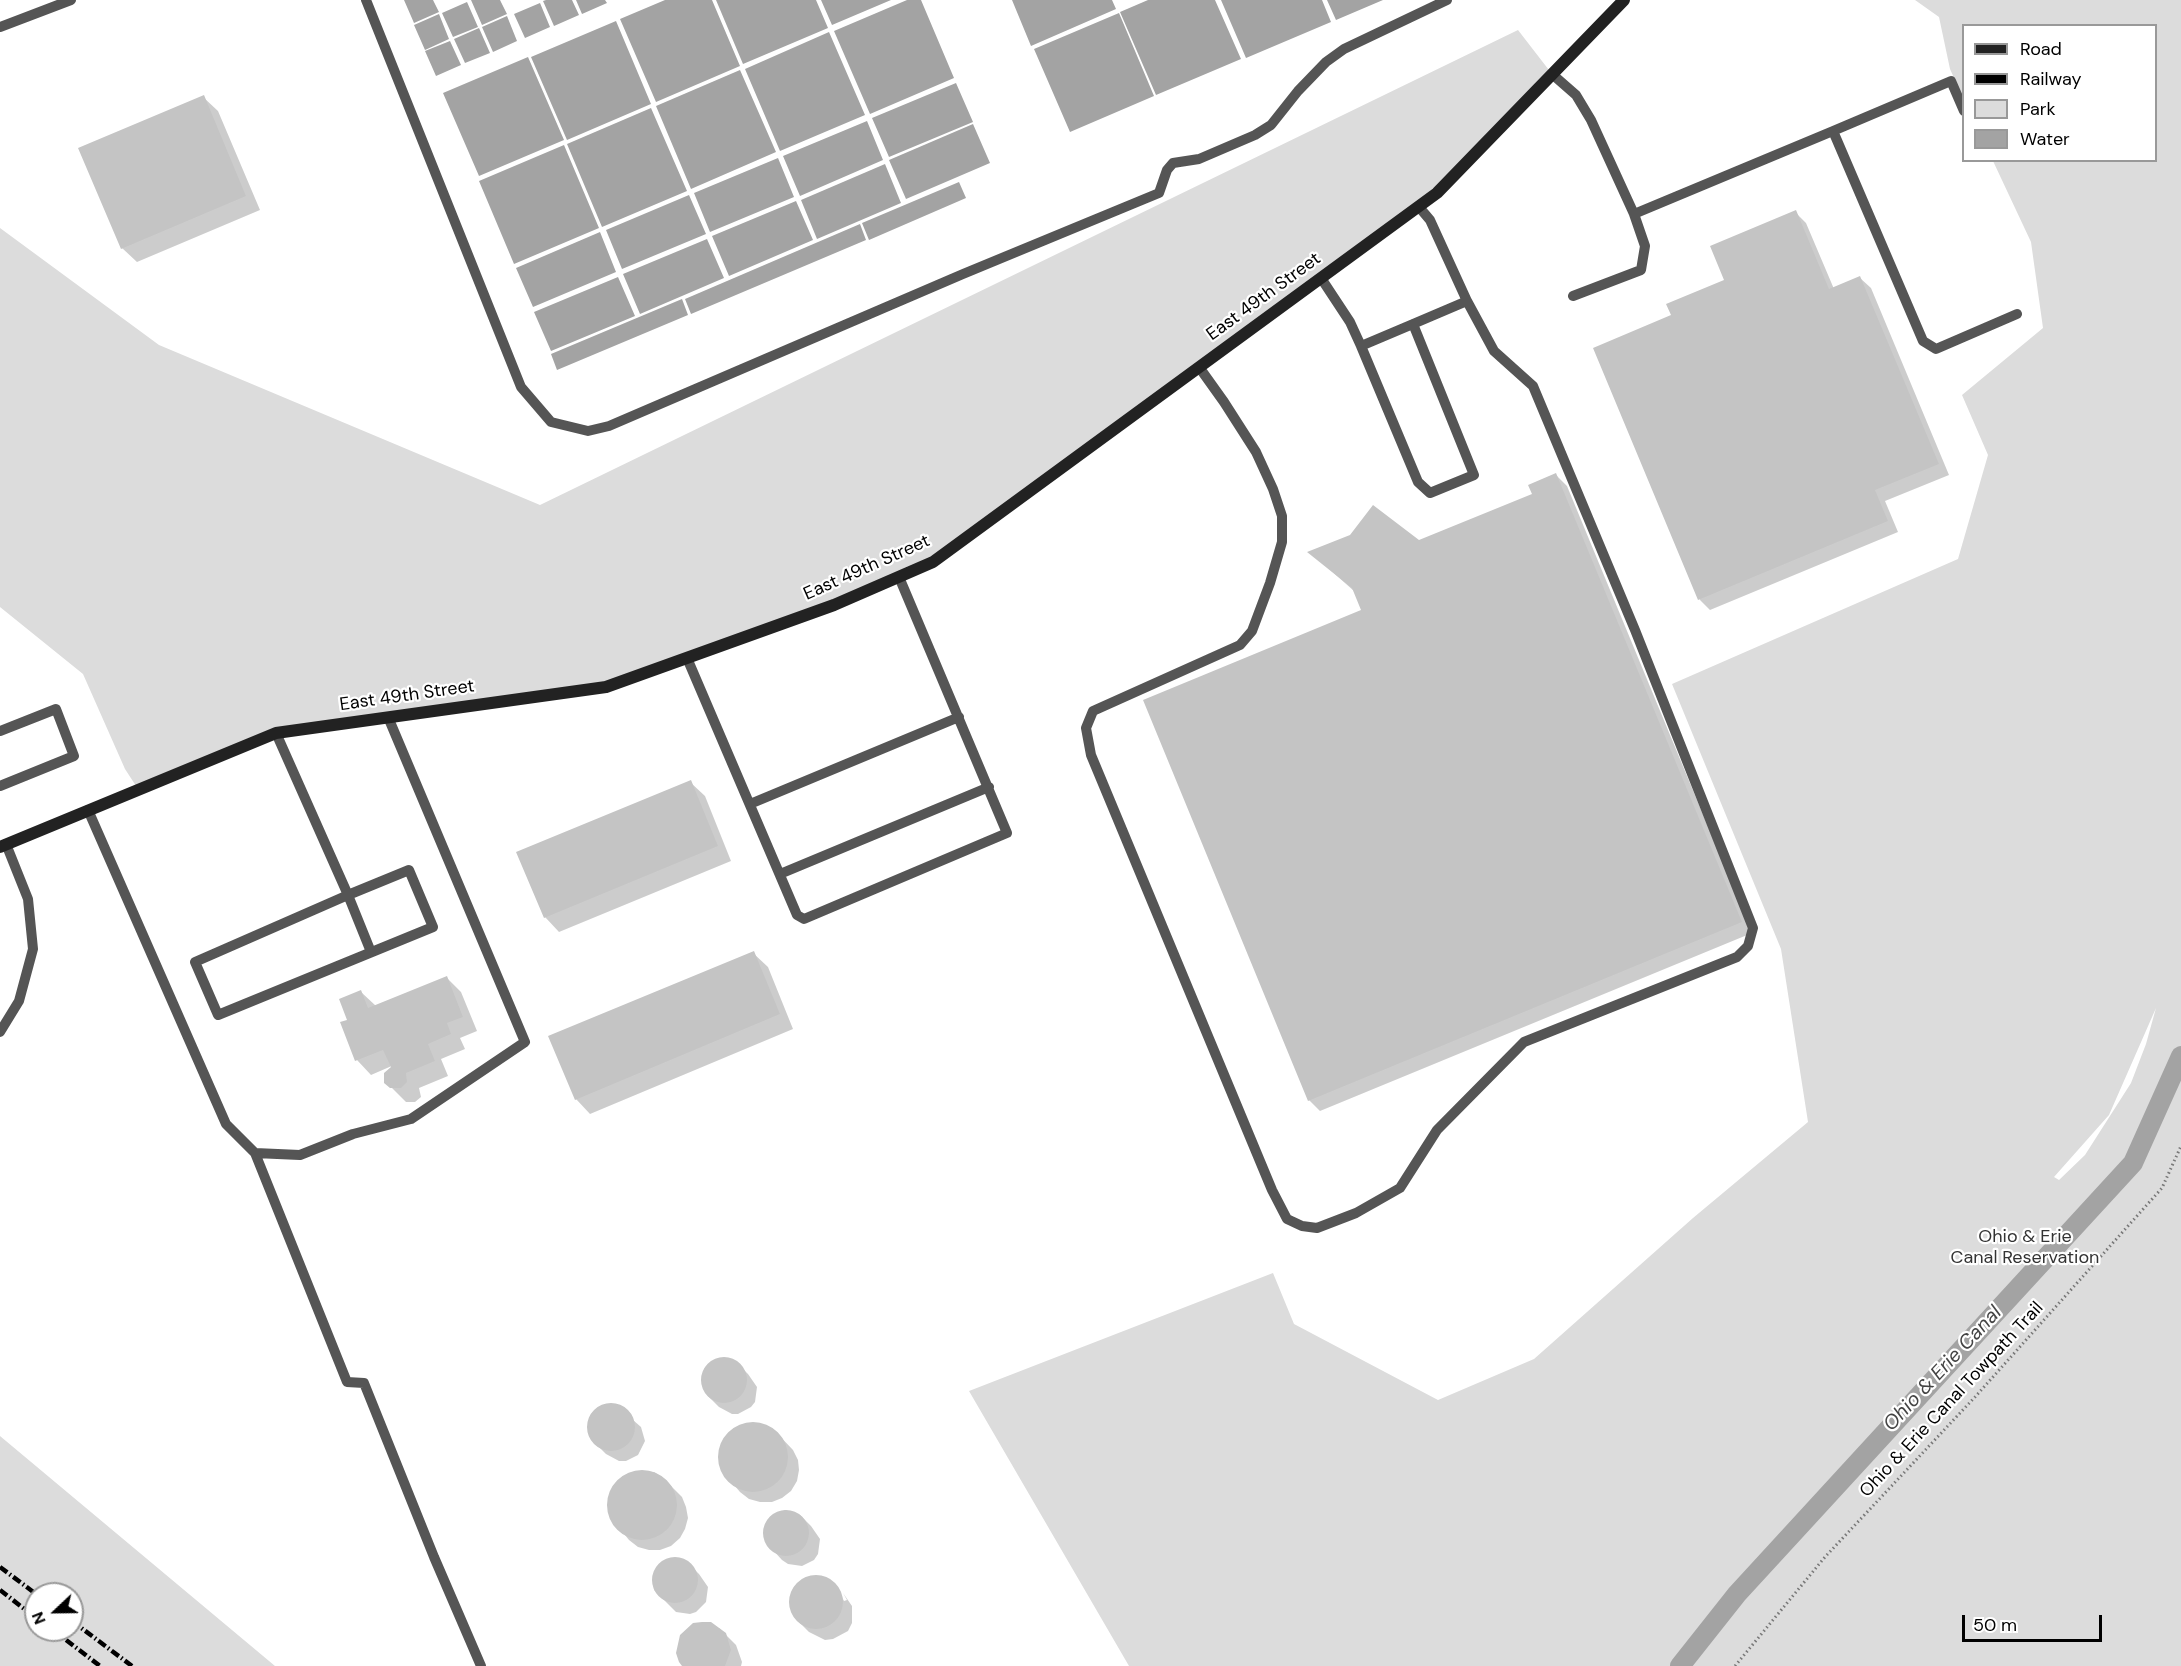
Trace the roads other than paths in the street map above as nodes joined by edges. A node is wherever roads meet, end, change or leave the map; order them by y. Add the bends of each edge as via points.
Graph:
1 (71, 0) edge
2 (366, 0) edge
3 (1447, 0) edge
4 (1624, 0) edge
5 (0, 27) edge
6 (1552, 74) junction
7 (1962, 106) edge
8 (1833, 131) junction
9 (1419, 207) junction
10 (1634, 214) junction
11 (1321, 278) junction
12 (1573, 296) dead end
13 (1467, 301) junction
14 (2017, 314) dead end
15 (1413, 324) junction
16 (1360, 346) junction
17 (1199, 367) junction
18 (898, 577) junction
19 (687, 658) junction
20 (388, 717) junction
21 (959, 717) junction
22 (0, 732) edge
23 (276, 733) junction
24 (0, 786) edge
25 (989, 787) junction
26 (750, 804) junction
27 (88, 810) junction
28 (3, 845) edge
29 (780, 874) junction
30 (348, 895) junction
31 (371, 952) junction
32 (0, 1032) edge
33 (255, 1152) junction
34 (482, 1666) edge

1 - 5 lane
2 - 3 lane via 521,387 551,422 588,432 1160,193 1167,170 1173,164 1199,159 1255,135 1271,124 1326,62 1344,49
4 - 6 street, East 49th Street
6 - 9 street, East 49th Street
6 - 10 lane via 1576,95 1591,120
7 - 8 lane via 1951,81
8 - 10 lane
8 - 14 lane via 1923,341 1936,349
9 - 11 street, East 49th Street
9 - 13 lane via 1430,220
10 - 12 lane via 1645,246 1641,270
11 - 16 lane via 1350,321
11 - 17 street, East 49th Street
13 - 15 lane
13 - 17 lane via 1494,351 1533,386 1753,928 1748,946 1737,957 1524,1042 1437,1130 1400,1188 1356,1213 1317,1228 1287,1219 1272,1190 1091,755 1086,728 1093,711 1240,645 1252,630 1273,573 1282,542 1282,516 1256,452
15 - 16 lane
15 - 16 lane via 1474,476 1430,493 1418,482
17 - 18 street, East 49th Street via 933,562
18 - 19 street, East 49th Street via 834,605
18 - 21 lane
19 - 20 street, East 49th Street via 606,687
19 - 26 lane
20 - 23 street, East 49th Street
20 - 33 lane via 525,1042 411,1119 352,1134 300,1155
21 - 25 lane
21 - 26 lane
22 - 24 lane via 56,710 74,756
23 - 27 street, East 49th Street
23 - 30 lane
25 - 29 lane
25 - 29 lane via 1007,830 1005,835 804,920
26 - 29 lane
27 - 28 street, East 49th Street
27 - 33 lane via 226,1125
28 - 32 lane via 28,899 33,949 19,1001
30 - 31 lane
30 - 31 lane via 409,870 433,927
30 - 31 lane via 195,962 218,1015
33 - 34 lane via 347,1382 364,1383

